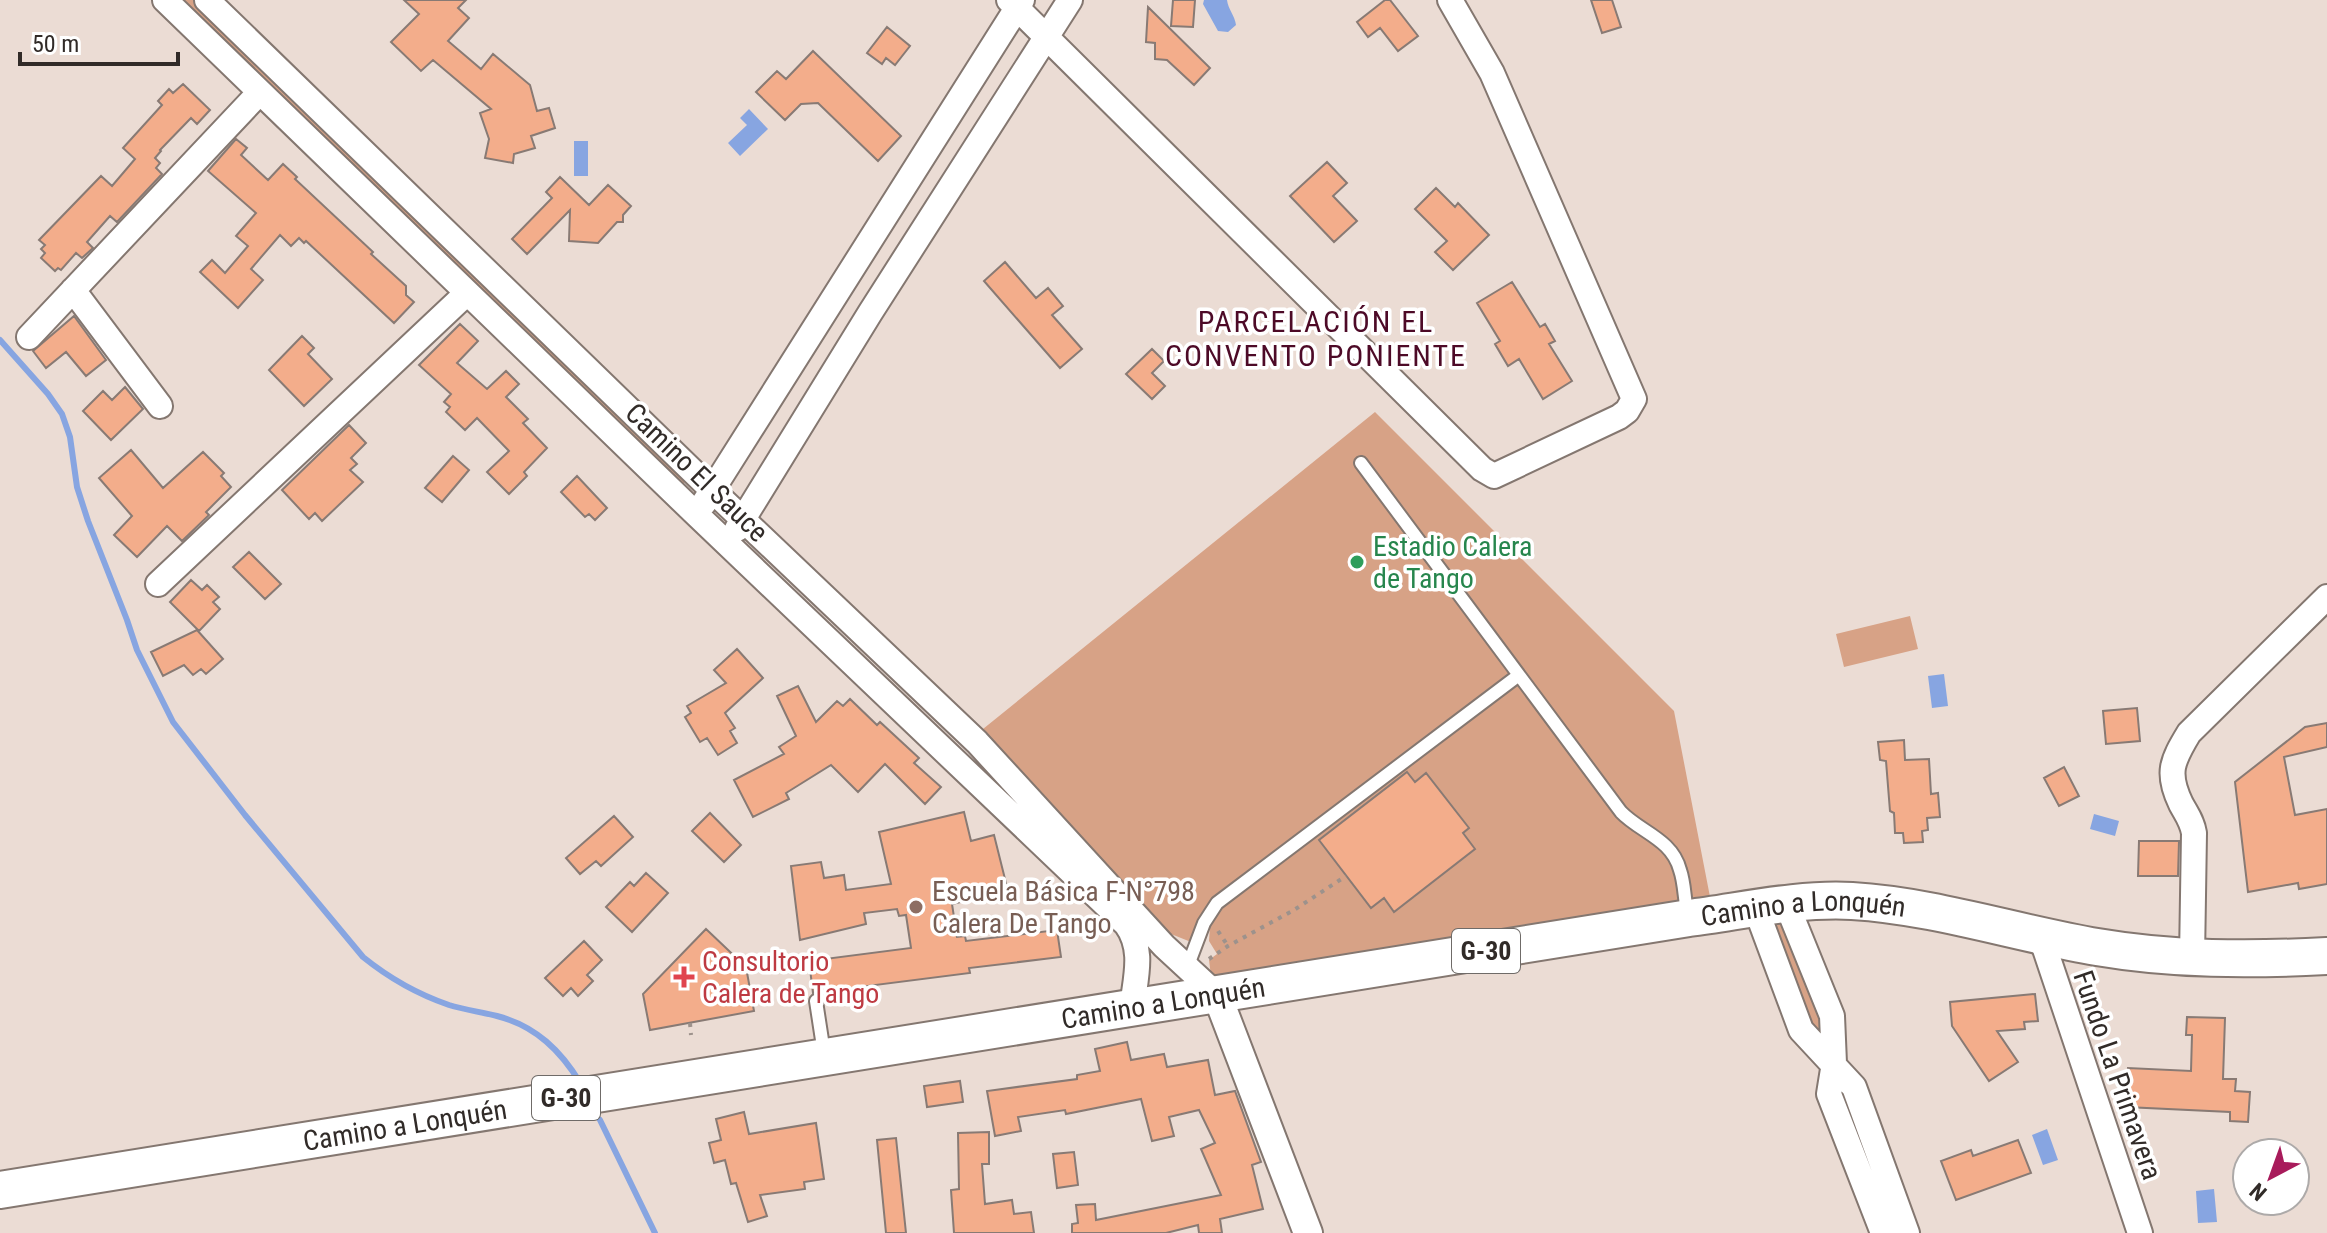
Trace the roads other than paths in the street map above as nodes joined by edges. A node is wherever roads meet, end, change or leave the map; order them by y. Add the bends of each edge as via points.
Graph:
1 (165, 0) edge
2 (207, 0) edge
3 (1070, 0) edge
4 (1450, 0) edge
5 (1016, 3) edge
6 (1048, 37) junction
7 (260, 92) junction
8 (73, 290) junction
9 (838, 290) junction
10 (467, 293) junction
11 (870, 313) junction
12 (29, 337) dead end
13 (160, 406) dead end
14 (1361, 463) dead end
15 (712, 490) junction
16 (697, 515) junction
17 (744, 519) junction
18 (727, 543) junction
19 (158, 584) dead end
20 (2327, 597) edge
21 (1519, 675) junction
22 (1771, 907) junction
23 (1689, 918) junction
24 (2041, 937) junction
25 (1164, 946) junction
26 (1139, 955) junction
27 (2327, 956) edge
28 (2192, 958) junction
29 (1187, 968) junction
30 (1217, 995) junction
31 (816, 1001) dead end
32 (1132, 1008) junction
33 (824, 1056) junction
34 (1834, 1063) junction
35 (0, 1190) edge
36 (1308, 1233) edge
37 (1883, 1233) edge
38 (1907, 1233) edge
39 (2140, 1233) edge

1 - 7 street, Camino El Sauce
2 - 15 street, Camino El Sauce
3 - 6 street
4 - 6 street via 1492,73 1634,399 1619,417 1494,476
5 - 6 street
5 - 9 street
6 - 11 street
7 - 8 street
7 - 10 street, Camino El Sauce
8 - 12 street
8 - 13 street
9 - 11 street
9 - 15 street
10 - 16 street, Camino El Sauce
10 - 19 street
11 - 17 street
14 - 21 lane
15 - 16 street
15 - 17 street, Camino El Sauce
16 - 18 street, Camino El Sauce
17 - 18 street
17 - 25 street, Camino El Sauce via 977,742
18 - 26 street, Camino El Sauce via 1126,924
20 - 28 street via 2189,733 2173,759 2171,772 2194,833
21 - 23 lane via 1621,812 1672,852
21 - 29 lane via 1217,903
22 - 23 main road, Camino a Lonquén / G-30
22 - 24 main road, Camino a Lonquén / G-30 via 1852,901 1925,910
22 - 34 street via 1832,1016
22 - 34 street via 1801,1030
23 - 30 main road, Camino a Lonquén / G-30
24 - 28 main road, Camino a Lonquén / G-30
24 - 39 street, Fundo La Primavera
25 - 26 street
25 - 29 street, Camino El Sauce
26 - 32 street
27 - 28 main road, Camino a Lonquén / G-30
29 - 30 street, Camino El Sauce
30 - 32 main road, Camino a Lonquén / G-30
30 - 36 street
31 - 33 lane
32 - 33 main road, Camino a Lonquén / G-30
33 - 35 main road, Camino a Lonquén / G-30
34 - 37 street via 1829,1094
34 - 38 street via 1854,1087

